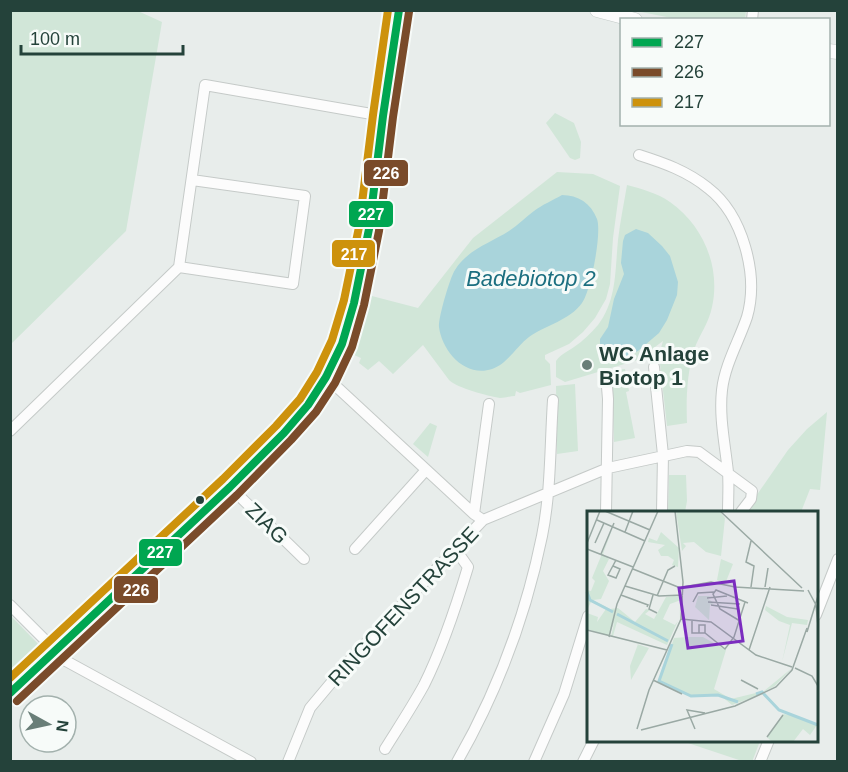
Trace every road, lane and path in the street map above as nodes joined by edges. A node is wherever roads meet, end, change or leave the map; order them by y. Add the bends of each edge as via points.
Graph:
1 (399, 10) edge
2 (597, 10) edge
3 (627, 18) edge
4 (383, 116) junction
5 (639, 155) dead end
6 (192, 180) junction
7 (179, 267) junction
8 (654, 367) dead end
9 (606, 375) dead end
10 (326, 377) junction
11 (553, 400) dead end
12 (489, 404) dead end
13 (10, 431) edge
14 (663, 455) junction
15 (608, 468) junction
16 (426, 470) junction
17 (728, 474) junction
18 (230, 487) junction
19 (548, 492) junction
20 (606, 511) edge
21 (662, 511) edge
22 (728, 511) edge
23 (742, 511) edge
24 (478, 517) junction
25 (355, 549) dead end
26 (456, 550) junction
27 (304, 559) dead end
28 (837, 559) edge
29 (10, 605) edge
30 (818, 610) edge
31 (587, 619) edge
32 (55, 650) junction
33 (10, 693) edge
34 (593, 742) edge
35 (768, 742) edge
36 (385, 749) dead end
37 (251, 762) edge
38 (288, 762) edge
39 (457, 762) edge
40 (534, 762) edge
41 (583, 762) edge
42 (760, 762) edge

1 - 4 street
2 - 3 street
4 - 6 street via 205,85
4 - 10 street via 369,229 354,303 342,344
5 - 17 street via 684,172 714,193 736,223 747,250 750,301 722,388
6 - 7 street
6 - 7 street via 305,196 293,284
7 - 13 street
8 - 14 street
9 - 15 street
10 - 16 street
10 - 18 street via 284,433
11 - 19 street
12 - 24 street
14 - 15 street, RINGOFENSTRASSE
14 - 17 street, RINGOFENSTRASSE via 699,452
14 - 21 street
15 - 19 street, RINGOFENSTRASSE
15 - 20 street
16 - 24 street
16 - 25 street
17 - 22 street
17 - 23 street, RINGOFENSTRASSE via 752,491
18 - 27 street, ZIAG
18 - 32 street
19 - 24 street, RINGOFENSTRASSE
19 - 39 street via 542,536 519,620 495,686
24 - 26 street, RINGOFENSTRASSE
26 - 36 street via 468,567 456,606 424,685
26 - 38 street, RINGOFENSTRASSE via 351,659 310,708
28 - 30 street
29 - 32 street
31 - 40 street via 564,694
32 - 33 street
32 - 37 street via 66,661
34 - 41 street
35 - 42 street

